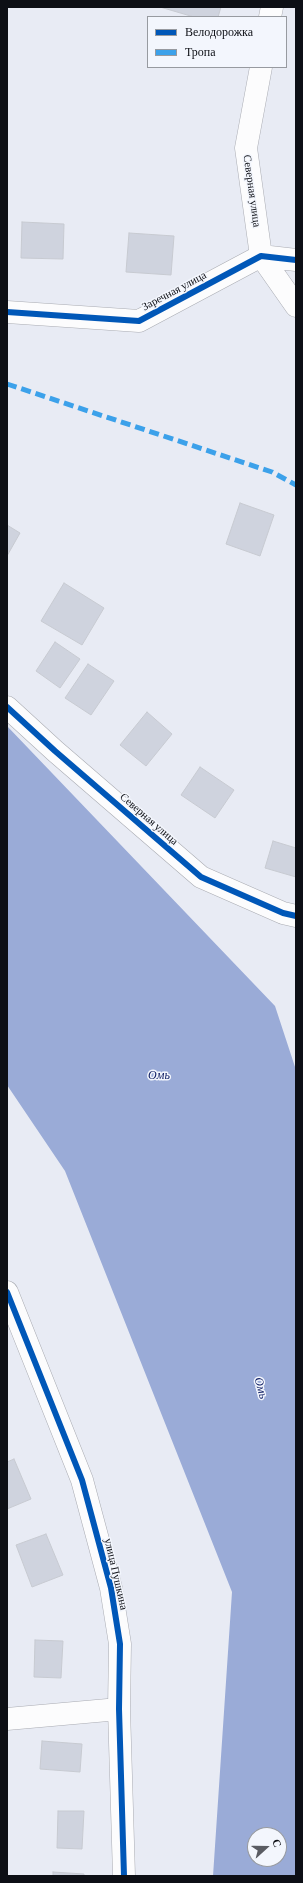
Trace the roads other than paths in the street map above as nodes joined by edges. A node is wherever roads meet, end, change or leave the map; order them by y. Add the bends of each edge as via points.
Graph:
1 (261, 68) edge
2 (261, 256) junction
3 (296, 260) edge
4 (296, 306) edge
5 (7, 312) edge
6 (7, 707) edge
7 (296, 916) edge
8 (7, 1292) edge
9 (119, 1709) junction
10 (7, 1718) edge
11 (124, 1876) edge

1 - 2 street, Северная улица via 246,148
2 - 3 street
2 - 4 street, Северная улица
2 - 5 street, Заречная улица via 139,321
6 - 7 street, Северная улица via 201,877 283,913
8 - 9 street, улица Пушкина via 84,1488 111,1588 120,1644
9 - 10 street
9 - 11 street, улица Пушкина

